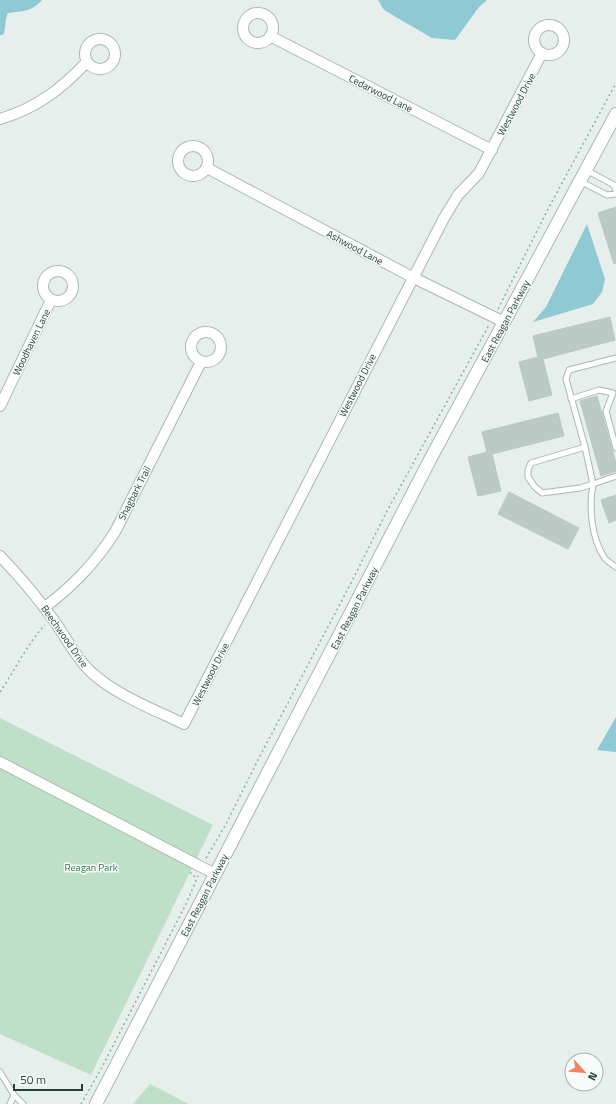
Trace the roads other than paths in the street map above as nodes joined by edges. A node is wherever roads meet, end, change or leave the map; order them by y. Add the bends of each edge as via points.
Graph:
1 (270, 36) dead end
2 (542, 54) dead end
3 (87, 62) dead end
4 (616, 114) edge
5 (0, 119) edge
6 (492, 150) junction
7 (207, 168) dead end
8 (586, 170) junction
9 (580, 181) junction
10 (616, 190) edge
11 (616, 194) edge
12 (412, 277) junction
13 (51, 300) dead end
14 (499, 320) junction
15 (616, 358) edge
16 (201, 362) dead end
17 (615, 390) edge
18 (571, 399) junction
19 (616, 402) edge
20 (609, 404) junction
21 (0, 406) edge
22 (585, 447) junction
23 (616, 448) edge
24 (616, 476) edge
25 (593, 484) junction
26 (0, 556) edge
27 (616, 567) edge
28 (45, 607) junction
29 (184, 724) joint
30 (0, 762) edge
31 (215, 874) junction
32 (0, 1072) edge
33 (14, 1095) junction
34 (10, 1104) edge
35 (23, 1104) edge
36 (96, 1104) edge

1 - 6 street, Cedarwood Lane
2 - 6 street, Westwood Drive
3 - 5 street via 63,86 46,98 26,110
4 - 8 street, East Reagan Parkway
6 - 12 street, Westwood Drive via 479,173 458,195
7 - 12 street, Ashwood Lane
8 - 9 street, East Reagan Parkway
8 - 10 lane via 614,185
9 - 11 lane via 607,195
9 - 14 street, East Reagan Parkway
12 - 14 street, Ashwood Lane
12 - 29 street, Westwood Drive
13 - 21 street, Woodhaven Lane
14 - 31 street, East Reagan Parkway via 432,456
15 - 18 lane via 569,370 566,379
16 - 28 street, Shagbark Trail via 115,532 89,568
17 - 18 lane via 599,390
17 - 20 lane
18 - 22 lane
19 - 20 lane
20 - 23 lane via 606,411
22 - 25 lane
22 - 25 lane via 531,463 528,478 542,493
24 - 25 lane
25 - 27 lane via 593,532 604,558
26 - 28 street, Beechwood Drive
28 - 29 street, Beechwood Drive via 77,656 104,683
30 - 31 street
31 - 36 street, East Reagan Parkway
32 - 33 lane
33 - 34 lane
33 - 35 lane

